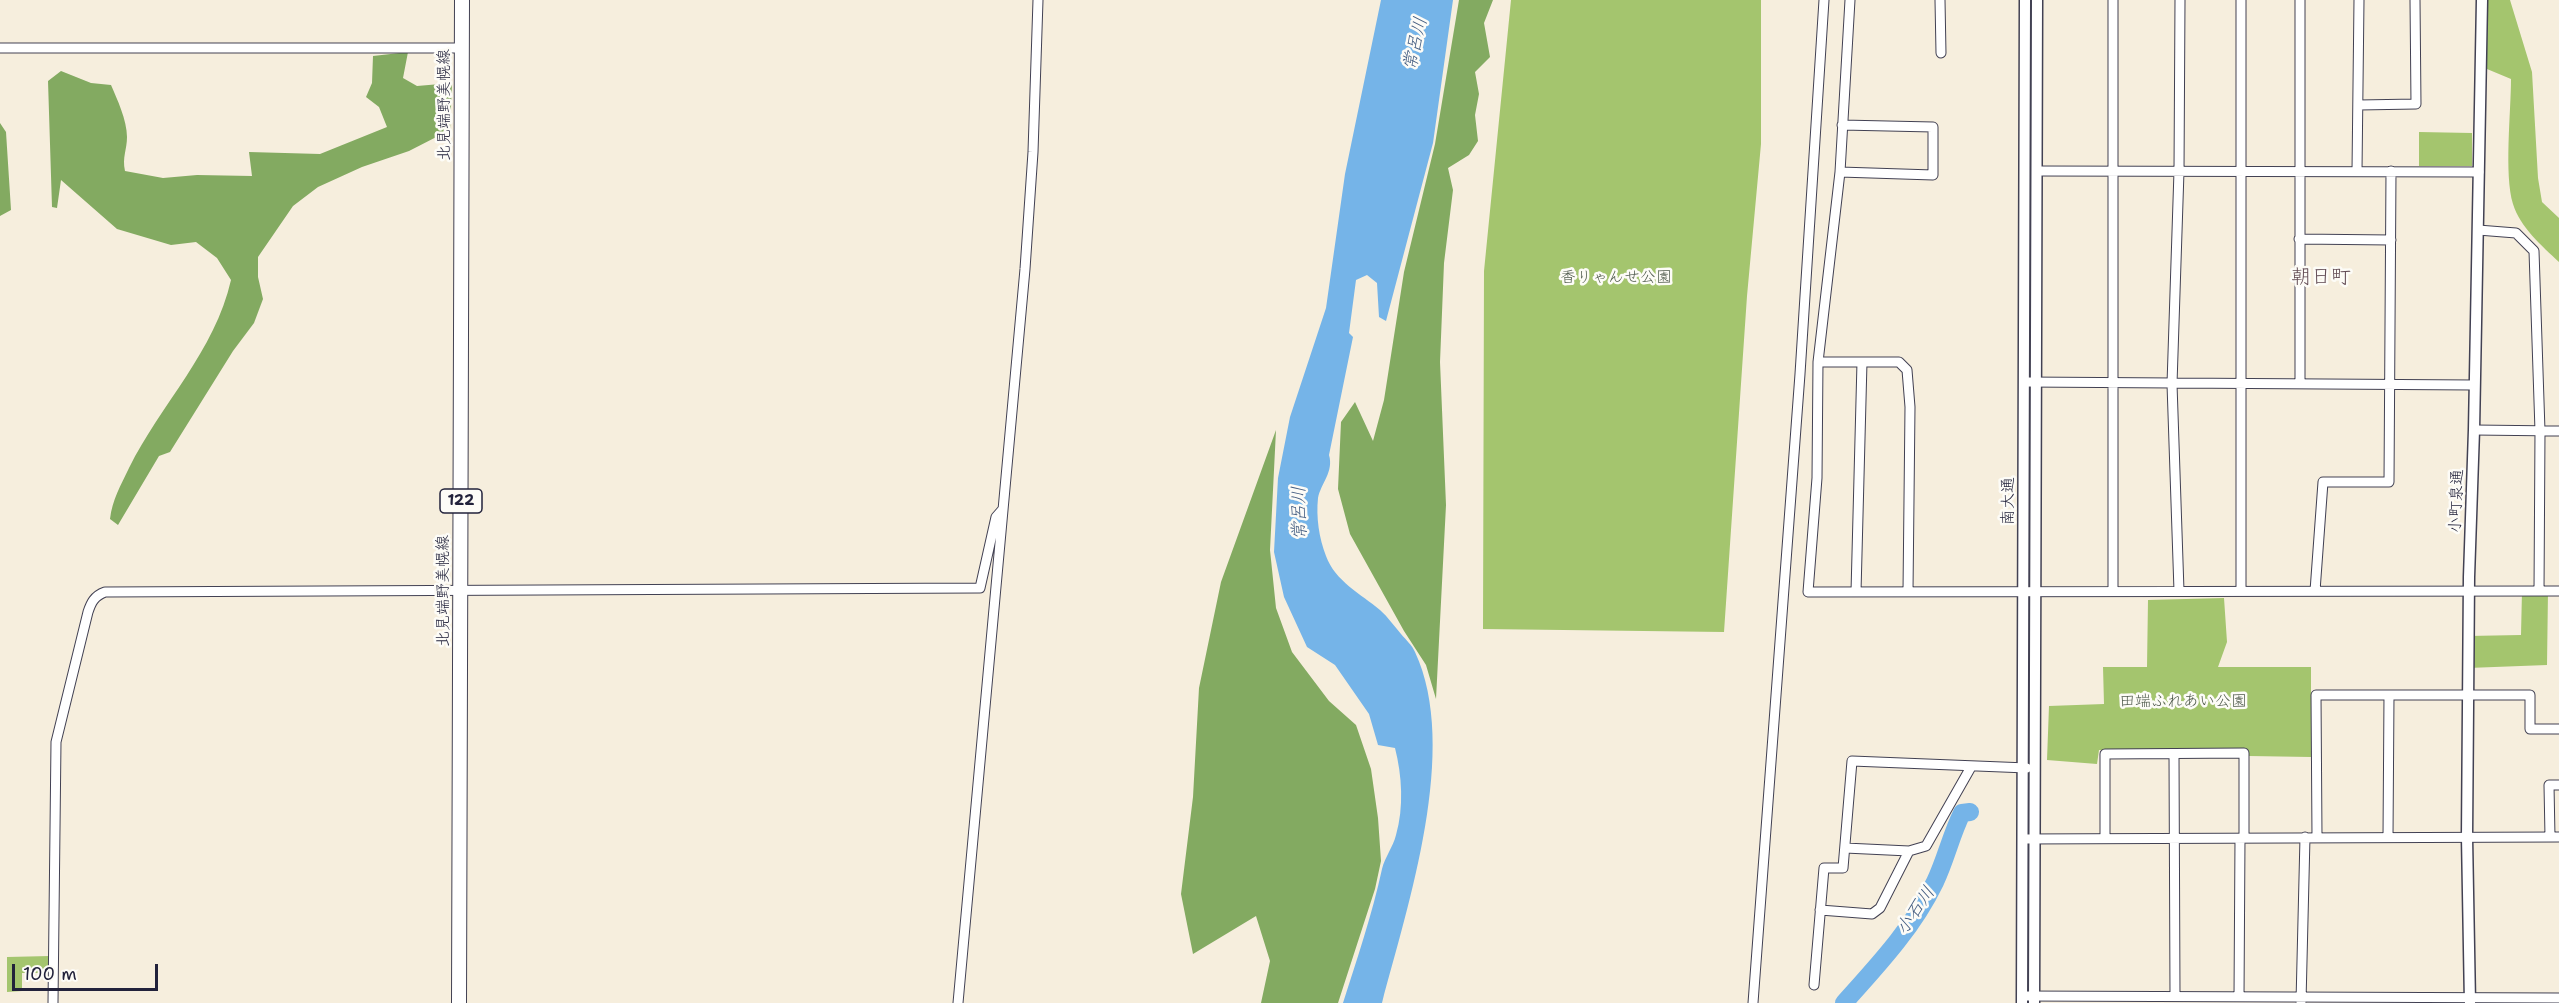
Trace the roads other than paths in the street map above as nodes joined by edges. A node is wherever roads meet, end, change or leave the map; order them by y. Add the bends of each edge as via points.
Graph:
1 (462, 0) edge
2 (1038, 0) edge
3 (1824, 0) edge
4 (1850, 0) edge
5 (1940, 0) edge
6 (2025, 0) edge
7 (2037, 0) edge
8 (2113, 0) edge
9 (2180, 0) edge
10 (2241, 0) edge
11 (2300, 0) edge
12 (2359, 0) edge
13 (2415, 0) edge
14 (2482, 0) edge
15 (0, 48) edge
16 (462, 48) junction
17 (1941, 54) dead end
18 (2359, 105) junction
19 (1842, 125) junction
20 (2037, 171) junction
21 (2179, 171) junction
22 (2300, 171) junction
23 (2357, 171) junction
24 (2391, 171) junction
25 (1840, 172) junction
26 (2112, 172) junction
27 (2241, 172) junction
28 (2479, 172) junction
29 (2478, 230) junction
30 (2300, 239) junction
31 (2391, 240) junction
32 (1818, 362) junction
33 (1862, 362) junction
34 (2025, 382) junction
35 (2037, 382) junction
36 (2113, 382) junction
37 (2240, 382) junction
38 (2300, 382) junction
39 (2390, 383) junction
40 (2172, 384) junction
41 (2474, 385) junction
42 (2474, 430) junction
43 (2540, 431) junction
44 (2559, 431) edge
45 (1003, 509) junction
46 (2113, 590) junction
47 (2241, 590) junction
48 (2469, 590) junction
49 (1908, 591) junction
50 (2024, 591) junction
51 (2036, 591) junction
52 (2180, 591) junction
53 (2315, 591) junction
54 (2539, 591) junction
55 (2559, 591) edge
56 (460, 592) junction
57 (1856, 592) junction
58 (2468, 694) junction
59 (2389, 695) junction
60 (2559, 729) edge
61 (2174, 754) junction
62 (1971, 767) junction
63 (2022, 768) junction
64 (2036, 768) junction
65 (2559, 785) edge
66 (2105, 837) junction
67 (2305, 837) junction
68 (2317, 837) junction
69 (2388, 837) junction
70 (2467, 837) junction
71 (2554, 837) edge
72 (2175, 838) junction
73 (2242, 838) junction
74 (2023, 839) junction
75 (2036, 839) junction
76 (1845, 848) junction
77 (1909, 851) junction
78 (1820, 910) junction
79 (1814, 985) dead end
80 (2175, 995) junction
81 (2239, 997) junction
82 (2559, 998) edge
83 (2022, 999) edge
84 (2034, 999) edge
85 (2301, 1000) edge
86 (2469, 1000) edge
87 (53, 1003) edge
88 (459, 1003) edge
89 (958, 1003) edge
90 (1753, 1003) edge

1 - 16 main road, 北見端野美幌線 / 122
2 - 45 street via 1030,196
3 - 90 street
4 - 19 street
5 - 17 street
6 - 34 street, 南大通
7 - 20 street, 南大通
8 - 26 street
9 - 21 street
10 - 27 street
11 - 22 street
12 - 18 street
13 - 18 street via 2416,104
14 - 28 street, 小町泉通
15 - 16 street
16 - 56 main road, 北見端野美幌線 / 122
18 - 23 street
19 - 25 street
19 - 25 street via 1934,127 1933,176
20 - 26 street
20 - 35 street, 南大通
21 - 26 street
21 - 27 street
21 - 40 street
22 - 23 street
22 - 27 street
22 - 30 street
23 - 24 street
24 - 28 street
24 - 31 street
25 - 32 street
26 - 36 street
27 - 37 street
28 - 29 street, 小町泉通
29 - 41 street, 小町泉通
29 - 43 street via 2516,233 2534,251
30 - 31 street
30 - 38 street
31 - 39 street
32 - 33 street
32 - 57 street via 1817,478 1808,592
33 - 49 street via 1899,362 1906,370 1910,407
33 - 57 street
34 - 35 street
34 - 50 street, 南大通
35 - 36 street
35 - 51 street, 南大通
36 - 40 street
36 - 46 street
37 - 38 street
37 - 40 street
37 - 47 street
38 - 39 street
39 - 41 street
39 - 53 street via 2388,482 2323,482
40 - 52 street
41 - 42 street, 小町泉通
42 - 43 street
42 - 48 street, 小町泉通
43 - 44 street
43 - 54 street
45 - 56 street via 996,517 980,588
45 - 89 street
46 - 51 street
46 - 52 street
47 - 52 street
47 - 53 street
48 - 53 street
48 - 54 street
48 - 58 street, 小町泉通
49 - 50 street
49 - 57 street
50 - 51 street
50 - 63 street, 南大通
51 - 64 street, 南大通
54 - 55 street
56 - 87 street via 258,590 98,594 88,612 56,742
56 - 88 main road, 北見端野美幌線 / 122
58 - 59 street
58 - 60 street via 2530,695 2530,729
58 - 70 street, 小町泉通
59 - 68 street via 2316,695
59 - 69 street
61 - 66 street via 2105,754
61 - 72 street
61 - 73 street via 2244,753
62 - 63 street
62 - 76 street via 1852,761
62 - 77 street via 1926,846
63 - 64 street
63 - 74 street, 南大通
64 - 75 street, 南大通
65 - 71 street via 2549,785
66 - 72 street
66 - 75 street
67 - 68 street
67 - 73 street
67 - 85 street
68 - 69 street
69 - 70 street
70 - 71 street
70 - 86 street, 小町泉通
72 - 73 street
72 - 80 street
73 - 81 street
74 - 75 street
74 - 83 street, 南大通
75 - 84 street, 南大通
76 - 77 street
76 - 78 street via 1843,868 1824,868
77 - 78 street via 1880,908 1872,914
78 - 79 street
80 - 81 street
80 - 84 street
81 - 85 street
82 - 86 street
83 - 84 street
85 - 86 street

